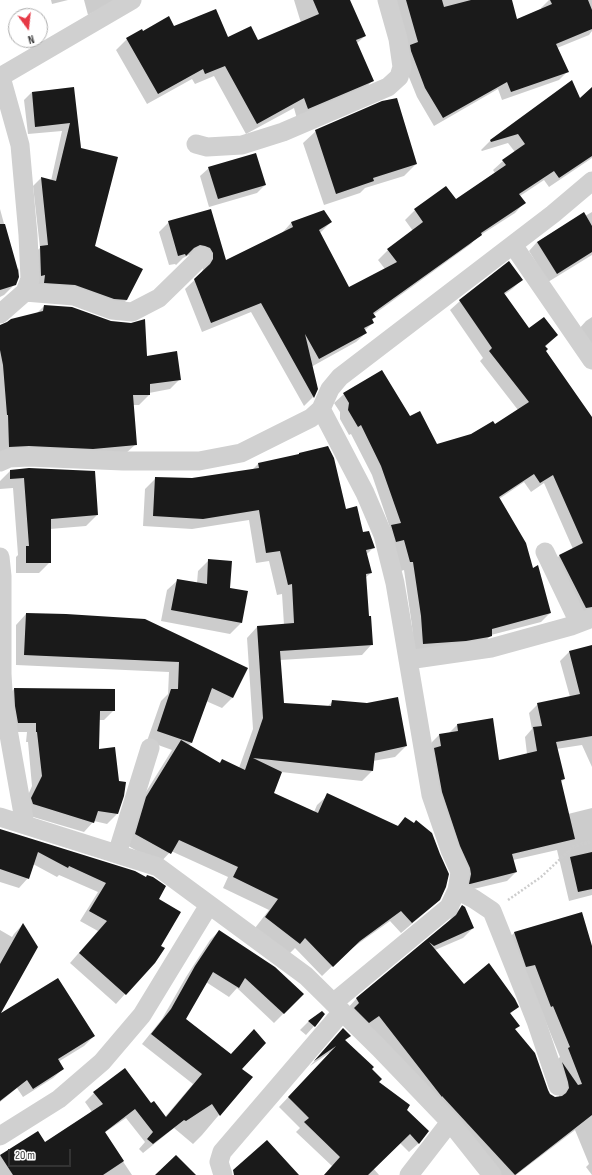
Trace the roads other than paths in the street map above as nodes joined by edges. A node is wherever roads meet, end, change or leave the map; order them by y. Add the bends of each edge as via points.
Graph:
1 (132, 0) edge
2 (387, 0) edge
3 (1, 77) edge
4 (196, 144) dead end
5 (592, 181) edge
6 (513, 245) junction
7 (202, 256) dead end
8 (25, 292) junction
9 (0, 314) edge
10 (592, 360) edge
11 (321, 409) junction
12 (0, 462) edge
13 (545, 552) dead end
14 (0, 557) edge
15 (1, 598) edge
16 (586, 620) edge
17 (408, 660) junction
18 (150, 748) dead end
19 (0, 817) edge
20 (25, 825) junction
21 (117, 854) junction
22 (457, 890) junction
23 (209, 905) junction
24 (338, 1008) junction
25 (558, 1086) dead end
26 (450, 1122) junction
27 (0, 1136) edge
28 (223, 1175) edge
29 (409, 1175) edge
30 (492, 1175) edge

1 - 3 street
2 - 4 street via 398,39 402,67 399,77 388,87 283,132 242,145 207,147
3 - 8 street via 20,145 30,279
5 - 6 street
6 - 10 street
6 - 11 street via 340,377 330,389
7 - 8 street via 159,298 132,312 112,310 74,296
8 - 9 street
11 - 12 street via 311,418 240,453 199,461 29,457 9,458
11 - 17 street via 365,492 383,535 395,583
13 - 16 street
14 - 15 street
15 - 20 street via 4,707
16 - 17 street via 491,648
17 - 22 street via 431,795 460,872
18 - 21 street
19 - 20 street
20 - 21 street
21 - 23 street via 158,867
22 - 24 street via 449,907
22 - 25 street via 492,911 536,1021
23 - 24 street via 306,976
23 - 27 street via 142,1015 102,1062 60,1098
24 - 26 street
24 - 28 street via 222,1152 219,1162
26 - 29 street
26 - 30 street

